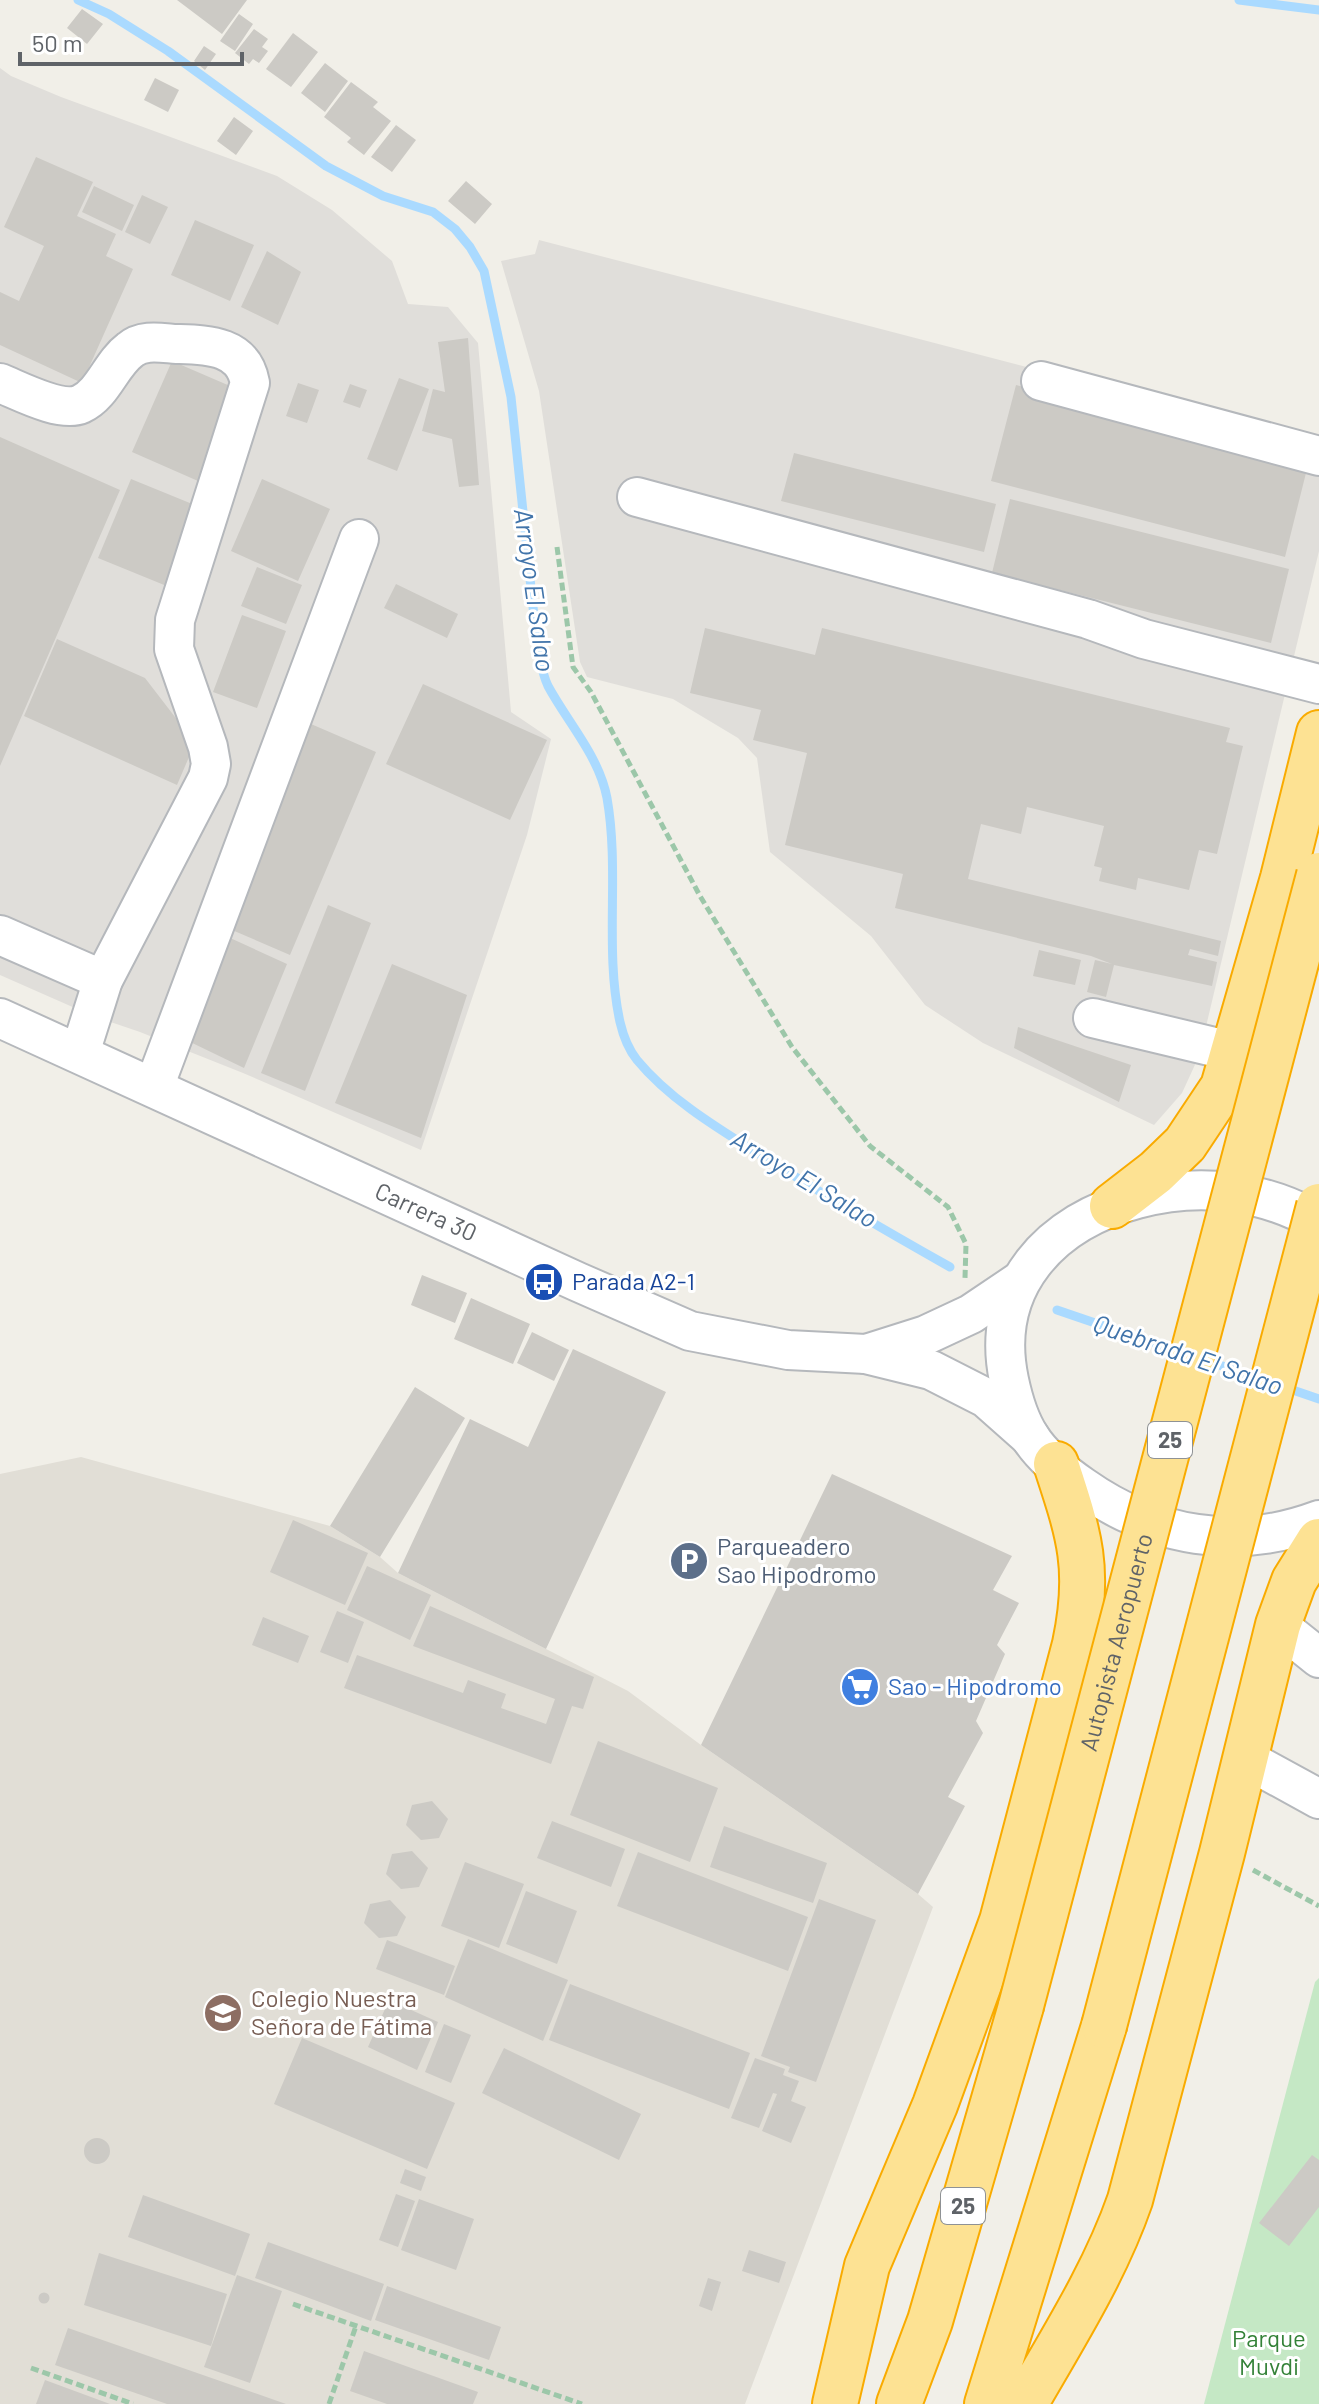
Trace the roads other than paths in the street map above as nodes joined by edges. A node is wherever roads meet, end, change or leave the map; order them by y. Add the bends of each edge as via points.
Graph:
1 (1041, 381) dead end
2 (0, 383) edge
3 (1319, 456) edge
4 (637, 497) dead end
5 (359, 539) dead end
6 (1319, 684) edge
7 (1319, 733) edge
8 (1319, 875) edge
9 (0, 935) edge
10 (103, 980) junction
11 (0, 1018) edge
12 (1093, 1018) dead end
13 (1235, 1052) junction
14 (80, 1053) junction
15 (154, 1087) junction
16 (1112, 1206) junction
17 (1319, 1206) edge
18 (1319, 1222) edge
19 (1020, 1281) junction
20 (866, 1354) junction
21 (1043, 1451) junction
22 (1319, 1520) edge
23 (1319, 1541) edge
24 (1278, 1625) junction
25 (1319, 1658) edge
26 (1246, 1759) junction
27 (1319, 1799) edge
28 (835, 2404) edge
29 (899, 2404) edge
30 (987, 2404) edge
31 (1025, 2404) edge

1 - 3 street
2 - 10 street via 62,407 80,405 131,348 146,342 215,346 234,356 247,370 250,383 173,637 208,747 208,778
4 - 6 street
5 - 15 street
7 - 13 highway
8 - 29 highway, Autopista Aeropuerto / 25, bridge via 1021,2006 930,2321
9 - 10 street
10 - 14 street
11 - 14 street, Carrera 30
12 - 13 street
13 - 16 highway via 1223,1087 1195,1132
14 - 15 street, Carrera 30
15 - 20 street, Carrera 30 via 690,1331 788,1350
16 - 18 street via 1167,1193 1224,1190 1267,1199
16 - 19 street via 1058,1236
17 - 30 highway, bridge via 1104,2026
19 - 20 street, Carrera 30 via 971,1314
19 - 21 street via 1007,1319 1005,1357 1015,1404
20 - 21 street, Carrera 30 via 960,1383 986,1398
21 - 22 street, Carrera 30 via 1080,1485 1123,1512 1179,1532 1232,1536
21 - 28 highway via 1075,1523 1083,1565 1077,1633 1002,1921 935,2105 867,2266
23 - 24 highway via 1294,1581
24 - 25 street
24 - 26 highway
26 - 27 street
26 - 31 highway via 1122,2223

